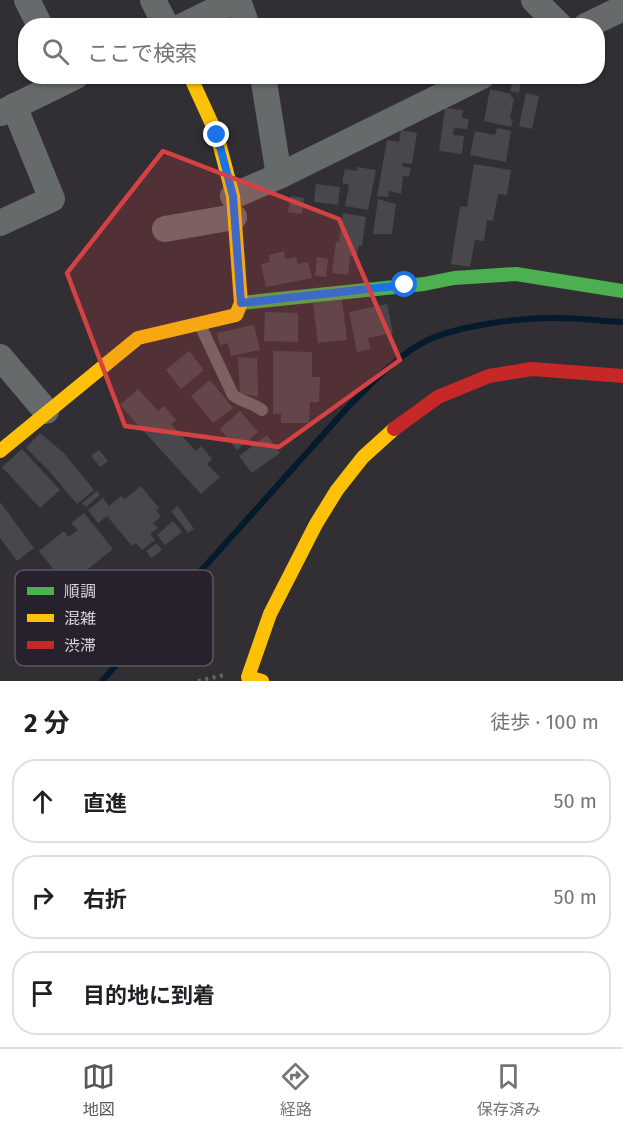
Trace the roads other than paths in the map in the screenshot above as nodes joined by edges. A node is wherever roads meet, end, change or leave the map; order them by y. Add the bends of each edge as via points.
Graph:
1 (27, 0) edge
2 (153, 0) edge
3 (237, 0) edge
4 (534, 0) edge
5 (623, 8) edge
6 (36, 18) edge
7 (162, 18) edge
8 (200, 18) edge
9 (244, 18) edge
10 (552, 18) edge
11 (602, 18) edge
12 (58, 84) edge
13 (194, 84) edge
14 (264, 84) edge
15 (466, 84) edge
16 (7, 110) edge
17 (279, 176) junction
18 (234, 206) junction
19 (0, 223) edge
20 (165, 229) dead end
21 (623, 291) edge
22 (241, 303) junction
23 (199, 324) junction
24 (0, 357) edge
25 (623, 375) edge
26 (262, 410) dead end
27 (46, 411) junction
28 (0, 451) edge
29 (262, 681) edge

1 - 6 street
2 - 7 street
3 - 8 street
3 - 9 street
4 - 10 street
5 - 11 street
12 - 16 street
13 - 18 street via 217,135
14 - 17 street
15 - 17 street
16 - 19 street via 52,199
17 - 18 street
18 - 20 street
18 - 22 street
21 - 22 street via 516,274
22 - 23 street via 236,315
23 - 26 lane via 233,396
23 - 27 street via 138,338
24 - 27 street
25 - 29 street via 532,369 489,376 438,396 404,420 363,457 316,524 262,635 248,678
27 - 28 street

